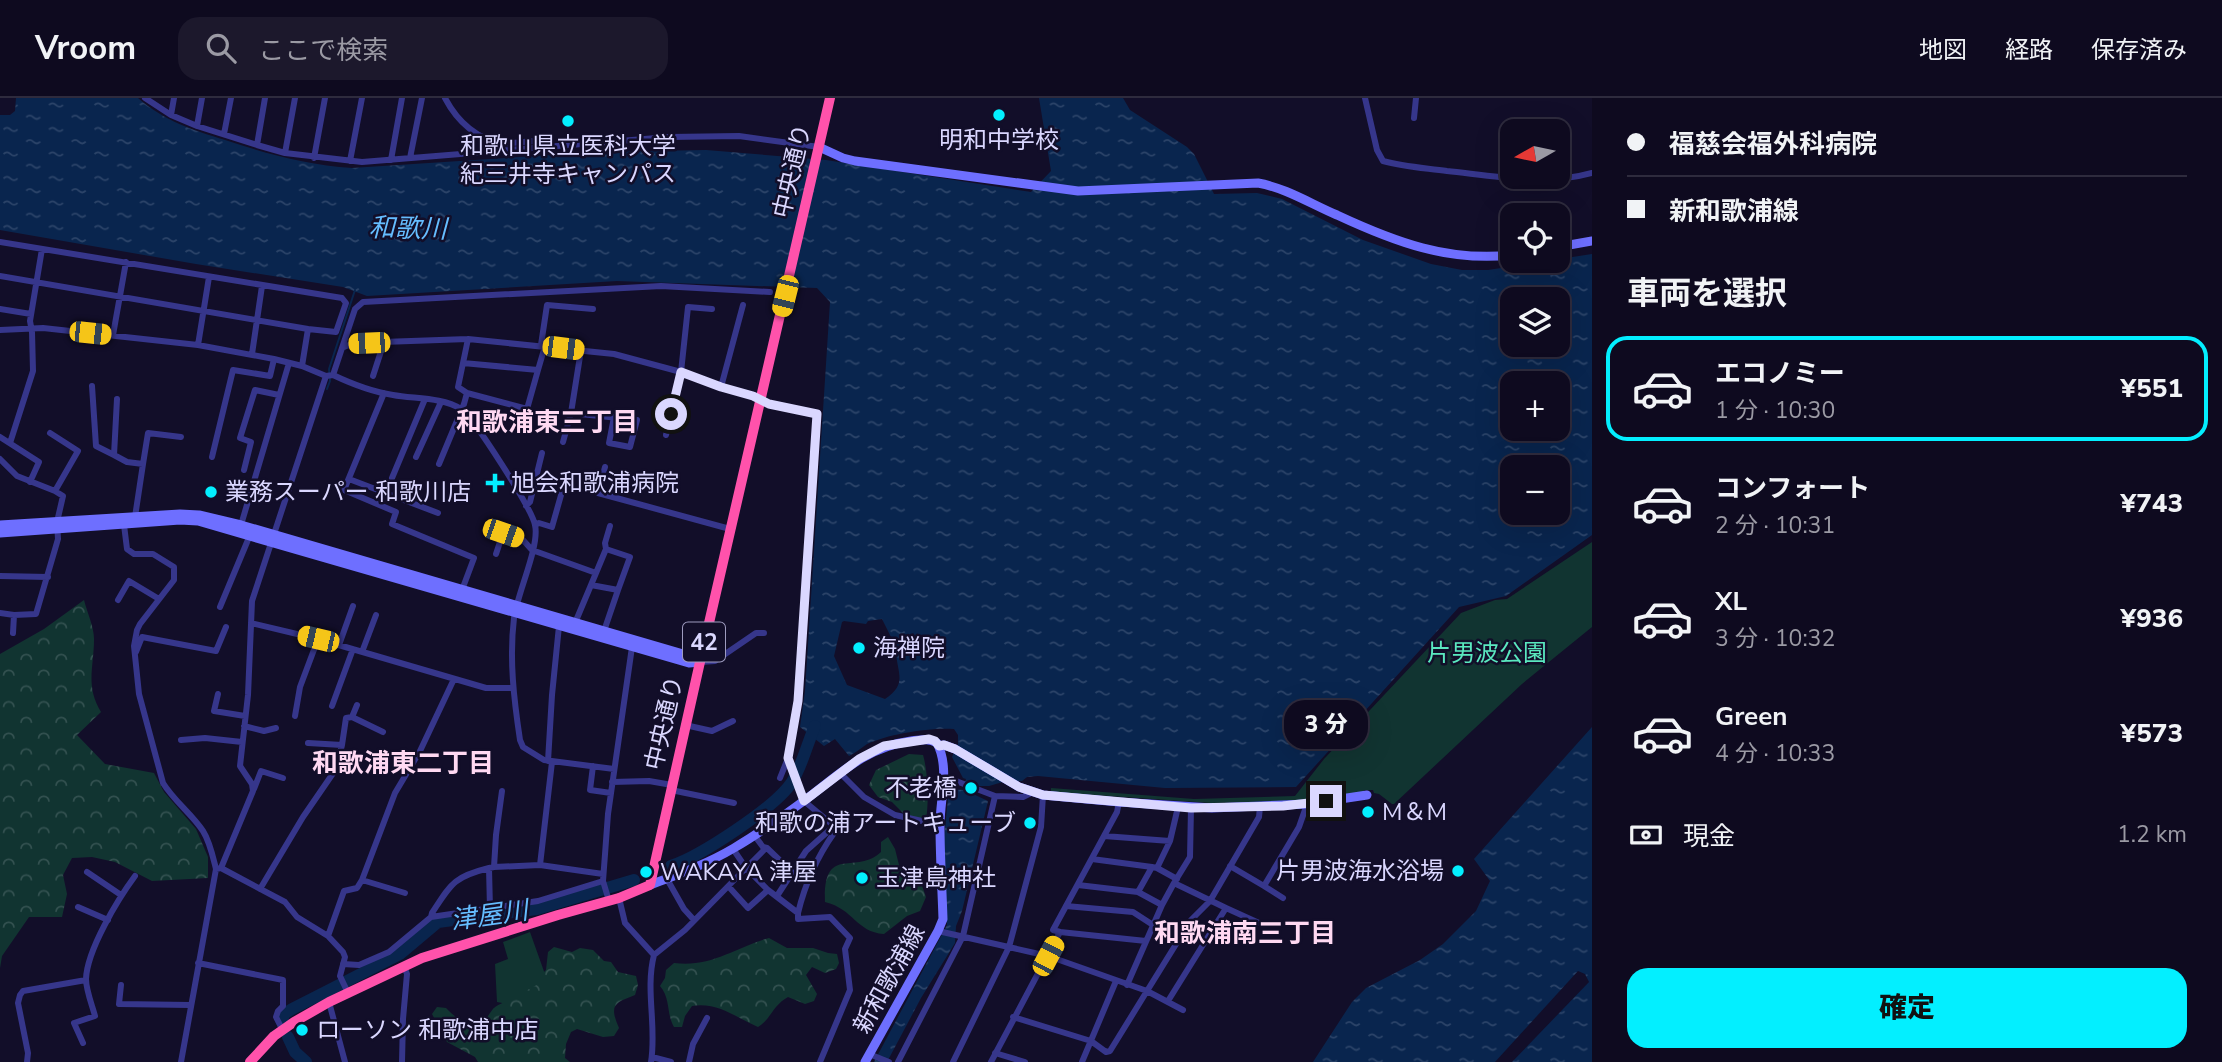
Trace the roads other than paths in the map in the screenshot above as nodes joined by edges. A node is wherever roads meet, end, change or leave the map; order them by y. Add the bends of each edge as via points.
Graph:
1 (174, 98) edge
2 (202, 98) edge
3 (230, 98) edge
4 (265, 98) edge
5 (295, 98) edge
6 (325, 98) edge
7 (362, 98) edge
8 (402, 98) edge
9 (422, 98) edge
10 (445, 98) edge
11 (830, 98) edge
12 (1365, 98) edge
13 (1416, 98) edge
14 (146, 99) edge
15 (171, 115) junction
16 (1414, 118) dead end
17 (197, 126) junction
18 (224, 134) junction
19 (257, 145) junction
20 (543, 148) junction
21 (818, 151) junction
22 (285, 153) junction
23 (314, 158) junction
24 (410, 158) junction
25 (391, 160) junction
26 (350, 161) junction
27 (1592, 173) edge
28 (1592, 241) edge
29 (0, 242) edge
30 (1570, 245) edge
31 (41, 249) junction
32 (1500, 255) edge
33 (125, 262) junction
34 (0, 276) edge
35 (209, 277) junction
36 (36, 282) junction
37 (262, 286) junction
38 (771, 292) dead end
39 (120, 296) junction
40 (743, 305) dead end
41 (0, 309) edge
42 (593, 309) dead end
43 (712, 309) dead end
44 (204, 310) junction
45 (31, 314) junction
46 (256, 320) junction
47 (31, 327) junction
48 (308, 329) junction
49 (0, 330) edge
50 (113, 335) junction
51 (468, 339) junction
52 (384, 342) junction
53 (198, 345) junction
54 (543, 345) junction
55 (344, 347) junction
56 (581, 350) junction
57 (251, 354) junction
58 (274, 359) junction
59 (289, 363) junction
60 (463, 363) junction
61 (302, 366) junction
62 (538, 370) junction
63 (681, 372) junction
64 (329, 376) junction
65 (373, 376) dead end
66 (92, 386) dead end
67 (721, 387) junction
68 (384, 393) junction
69 (467, 393) junction
70 (279, 395) junction
71 (117, 399) dead end
72 (425, 399) junction
73 (760, 400) junction
74 (440, 402) junction
75 (461, 409) junction
76 (570, 413) junction
77 (614, 417) junction
78 (50, 433) dead end
79 (666, 435) dead end
80 (0, 437) edge
81 (181, 437) dead end
82 (563, 442) dead end
83 (10, 443) junction
84 (542, 453) dead end
85 (114, 455) junction
86 (212, 457) dead end
87 (416, 457) dead end
88 (0, 459) edge
89 (143, 464) junction
90 (439, 464) dead end
91 (605, 467) dead end
92 (244, 471) dead end
93 (567, 474) dead end
94 (392, 478) dead end
95 (349, 479) junction
96 (30, 482) junction
97 (55, 491) junction
98 (526, 506) junction
99 (438, 513) dead end
100 (135, 517) junction
101 (241, 524) junction
102 (0, 525) edge
103 (58, 525) junction
104 (124, 525) junction
105 (535, 525) junction
106 (610, 526) dead end
107 (492, 527) dead end
108 (730, 529) junction
109 (0, 533) edge
110 (503, 533) junction
111 (250, 535) junction
112 (272, 538) junction
113 (606, 549) junction
114 (532, 550) junction
115 (496, 554) dead end
116 (596, 573) junction
117 (0, 576) edge
118 (48, 577) junction
119 (591, 585) junction
120 (462, 590) junction
121 (618, 590) junction
122 (159, 599) junction
123 (118, 600) dead end
124 (353, 606) dead end
125 (220, 607) dead end
126 (516, 609) junction
127 (0, 613) edge
128 (14, 615) junction
129 (376, 615) dead end
130 (575, 623) junction
131 (251, 624) junction
132 (559, 625) junction
133 (226, 627) dead end
134 (604, 631) junction
135 (13, 633) dead end
136 (764, 633) dead end
137 (318, 639) junction
138 (339, 645) junction
139 (632, 647) junction
140 (353, 649) junction
141 (362, 652) junction
142 (134, 656) junction
143 (699, 662) junction
144 (454, 679) junction
145 (512, 688) junction
146 (218, 694) dead end
147 (357, 705) dead end
148 (332, 706) dead end
149 (245, 716) junction
150 (295, 716) dead end
151 (352, 717) junction
152 (733, 721) dead end
153 (685, 725) junction
154 (243, 726) junction
155 (276, 728) dead end
156 (383, 732) dead end
157 (181, 740) dead end
158 (242, 742) junction
159 (308, 743) dead end
160 (342, 745) junction
161 (939, 746) junction
162 (790, 760) junction
163 (550, 761) junction
164 (593, 766) junction
165 (614, 769) junction
166 (840, 773) junction
167 (943, 776) junction
168 (283, 778) dead end
169 (780, 778) dead end
170 (612, 782) junction
171 (671, 788) junction
172 (253, 791) junction
173 (502, 792) dead end
174 (611, 793) junction
175 (1031, 793) junction
176 (1043, 795) junction
177 (1367, 795) dead end
178 (995, 796) junction
179 (804, 801) junction
180 (1119, 802) junction
181 (734, 803) dead end
182 (1307, 804) junction
183 (1178, 807) junction
184 (1260, 807) junction
185 (1191, 808) junction
186 (940, 825) junction
187 (831, 830) junction
188 (754, 835) junction
189 (1104, 836) junction
190 (1170, 841) junction
191 (763, 847) junction
192 (733, 849) junction
193 (809, 849) junction
194 (819, 856) junction
195 (1092, 859) junction
196 (540, 865) junction
197 (1230, 866) junction
198 (491, 867) junction
199 (1155, 867) junction
200 (218, 868) junction
201 (746, 868) junction
202 (87, 872) dead end
203 (793, 873) junction
204 (135, 876) dead end
205 (667, 879) junction
206 (362, 880) junction
207 (603, 880) junction
208 (1175, 881) junction
209 (1078, 885) junction
210 (650, 886) junction
211 (1264, 886) junction
212 (729, 887) junction
213 (261, 889) junction
214 (768, 890) junction
215 (1138, 892) junction
216 (405, 893) dead end
217 (121, 895) junction
218 (777, 896) junction
219 (612, 897) junction
220 (1283, 898) dead end
221 (1210, 901) junction
222 (1162, 905) junction
223 (1066, 906) junction
224 (78, 907) dead end
225 (1226, 908) junction
226 (490, 909) junction
227 (798, 913) junction
228 (431, 918) junction
229 (108, 920) junction
230 (694, 920) junction
231 (1259, 923) dead end
232 (1153, 925) junction
233 (941, 931) junction
234 (1060, 932) junction
235 (961, 935) junction
236 (328, 936) junction
237 (1146, 941) junction
238 (1009, 947) junction
239 (654, 955) junction
240 (1048, 956) junction
241 (198, 963) junction
242 (343, 964) junction
243 (404, 966) junction
244 (86, 980) junction
245 (1116, 981) junction
246 (121, 985) dead end
247 (1127, 985) junction
248 (344, 986) junction
249 (1147, 990) junction
250 (1168, 1001) junction
251 (329, 1002) junction
252 (190, 1005) junction
253 (1183, 1010) dead end
254 (1013, 1017) junction
255 (707, 1018) dead end
256 (282, 1029) junction
257 (1091, 1041) junction
258 (83, 1043) dead end
259 (995, 1053) junction
260 (870, 1057) edge
261 (651, 1060) edge
262 (27, 1062) edge
263 (181, 1062) edge
264 (250, 1062) edge
265 (345, 1062) edge
266 (402, 1062) edge
267 (671, 1062) edge
268 (689, 1062) edge
269 (820, 1062) edge
270 (889, 1062) edge
271 (898, 1062) edge
272 (953, 1062) edge
273 (991, 1062) edge
274 (1025, 1062) edge
275 (1082, 1062) edge

1 - 15 street
2 - 17 street
3 - 18 street
4 - 19 street
5 - 22 street
6 - 23 street
7 - 26 street
8 - 25 street
9 - 24 street
10 - 20 street via 460,122 483,137 505,144 538,142
11 - 21 highway, 中央通り / 42
12 - 27 street via 1383,162 1548,180
13 - 16 street
14 - 15 street
15 - 17 street
17 - 18 street
18 - 19 street
19 - 22 street
20 - 21 street via 739,136
20 - 24 street
21 - 32 street via 855,162 1079,191 1251,182 1275,187 1367,228 1437,252
21 - 73 highway, 中央通り / 42
22 - 23 street
23 - 26 street
24 - 25 street
25 - 26 street
28 - 30 street
29 - 31 street
31 - 33 street
31 - 36 street
33 - 35 street
33 - 39 street
34 - 36 street
35 - 37 street
35 - 44 street
36 - 39 street
36 - 45 street
37 - 46 street
37 - 48 street via 342,298 346,303 336,332
38 - 55 street via 661,286 363,302 355,309
39 - 44 street
39 - 50 street
40 - 67 street
41 - 45 street
42 - 54 street via 547,304
43 - 63 street via 688,307
44 - 46 street
44 - 53 street
45 - 47 street
46 - 48 street
46 - 57 street
47 - 49 street
47 - 50 street
47 - 83 street via 33,371
48 - 61 street
50 - 53 street
51 - 52 street
51 - 54 street
51 - 60 street
52 - 55 street
52 - 65 street
53 - 57 street
54 - 56 street
54 - 62 street
55 - 64 street
56 - 63 street
56 - 76 street
57 - 58 street
58 - 59 street
58 - 86 street via 270,376 233,370
59 - 61 street
59 - 70 street
60 - 62 street
60 - 69 street via 458,387
61 - 64 street
62 - 69 street via 527,409
63 - 67 street
63 - 79 street
64 - 68 street
64 - 112 street
66 - 85 street via 96,446
67 - 73 street
68 - 72 street
68 - 95 street
69 - 75 street
70 - 92 street via 255,390 240,438 251,442
70 - 101 street
71 - 85 street
72 - 74 street
72 - 94 street
73 - 108 highway, 中央通り / 42
73 - 162 street via 817,414
74 - 75 street
74 - 87 street
75 - 90 street
75 - 98 street via 486,439
76 - 77 street
76 - 82 street
77 - 77 street via 637,420 630,447 609,443
78 - 97 street via 78,451
80 - 83 street
81 - 89 street via 148,433
83 - 96 street via 39,462
84 - 98 street
85 - 89 street
88 - 96 street
89 - 100 street
91 - 108 street via 598,493
93 - 105 street via 552,527
95 - 99 street
95 - 120 street via 344,490 396,512 392,524 474,558
96 - 97 street
97 - 103 street via 63,496
98 - 105 street
100 - 101 street via 199,515
100 - 103 street
101 - 112 street
102 - 103 street
103 - 104 street
103 - 109 street
103 - 118 street
104 - 111 street via 198,521
104 - 122 street via 127,549 153,555 174,567 174,580
105 - 114 street
106 - 113 street
107 - 110 street
108 - 143 highway, 中央通り / 42
110 - 114 street via 523,540
110 - 115 street
111 - 112 street
111 - 125 street
112 - 120 street
112 - 126 street
112 - 131 street via 252,601
113 - 116 street
113 - 121 street via 630,557
114 - 116 street
114 - 126 street
116 - 119 street
117 - 118 street
118 - 128 street via 36,614
119 - 121 street
119 - 130 street
120 - 126 street
121 - 134 street
122 - 123 street via 129,581
122 - 142 street via 137,630
124 - 138 street
126 - 130 street
126 - 132 street
126 - 145 street
127 - 128 street
128 - 135 street
129 - 141 street
130 - 134 street
131 - 137 street
131 - 149 street
132 - 139 street
132 - 163 street
133 - 142 street via 216,651 142,637
134 - 143 street
136 - 143 street via 756,633 715,661
137 - 138 street
137 - 150 street via 300,687
138 - 140 street
139 - 143 street
139 - 165 street
140 - 141 street
140 - 148 street
141 - 144 street
142 - 200 street via 139,694 163,783 203,831
143 - 153 highway, 中央通り / 42
144 - 145 street via 486,688
144 - 206 street via 395,793
145 - 163 street via 523,747
146 - 149 street via 214,711
147 - 151 street
149 - 154 street
151 - 156 street
151 - 160 street via 346,719
152 - 153 street via 712,731
153 - 171 highway, 中央通り / 42
154 - 155 street via 264,731
154 - 158 street
157 - 158 street
158 - 172 street via 240,766
159 - 160 street
160 - 213 street via 335,769
161 - 166 street via 929,739 884,746
161 - 167 street, 新和歌浦線
161 - 175 street via 955,749
162 - 169 street
162 - 179 street
163 - 164 street
163 - 196 street
164 - 165 street
164 - 174 street via 590,790
165 - 170 street
166 - 179 street
166 - 186 street via 863,797 895,816
167 - 178 street
167 - 186 street, 新和歌浦線
168 - 172 street via 261,771
170 - 171 street via 649,781
170 - 174 street
171 - 181 street
171 - 210 highway, 中央通り / 42
172 - 200 street
173 - 198 street
174 - 207 street
175 - 176 street
175 - 178 street
176 - 180 street
176 - 238 street via 1041,827
177 - 182 street
178 - 235 street
179 - 187 street via 834,826
179 - 188 street
180 - 183 street
180 - 189 street
182 - 184 street
182 - 211 street via 1299,827
183 - 185 street
183 - 190 street
184 - 185 street
184 - 197 street via 1259,817
185 - 208 street via 1190,857
186 - 233 street, 新和歌浦線
187 - 193 street
187 - 194 street via 834,833
188 - 191 street
188 - 192 street
189 - 190 street
189 - 195 street
190 - 199 street
191 - 201 street
191 - 203 street
192 - 201 street
192 - 205 street
193 - 194 street
193 - 203 street
194 - 227 street
195 - 199 street
195 - 209 street
196 - 198 street
196 - 207 street
197 - 211 street
197 - 221 street
198 - 226 street
198 - 228 street via 452,883
199 - 208 street
199 - 215 street
200 - 213 street
200 - 241 street
201 - 212 street
201 - 214 street
202 - 217 street
203 - 218 street
204 - 217 street
205 - 210 street
205 - 230 street
206 - 216 street
206 - 236 street via 357,888 344,891
207 - 219 street
207 - 226 street via 538,901
208 - 221 street
208 - 222 street
209 - 215 street
209 - 223 street
210 - 219 highway
211 - 220 street
212 - 214 street via 748,908
212 - 230 street
213 - 236 street
214 - 218 street
215 - 222 street
217 - 229 street
218 - 227 street
219 - 239 street via 625,923
219 - 243 highway
221 - 225 street
221 - 249 street via 1191,920
222 - 232 street
223 - 232 street via 1133,912
223 - 234 street via 1053,930
224 - 229 street
225 - 231 street
225 - 250 street
226 - 228 street
227 - 269 street via 799,919 830,917 850,938 845,948 849,990
228 - 242 street via 389,952 359,965
229 - 244 street
230 - 239 street
232 - 237 street
233 - 235 street
233 - 260 street, 新和歌浦線
234 - 237 street
234 - 240 street
235 - 238 street
235 - 271 street
236 - 242 street via 343,952
237 - 247 street
238 - 240 street
238 - 272 street
239 - 261 street
240 - 245 street
240 - 254 street
241 - 252 street
241 - 256 street via 283,979 283,1006 276,1014
242 - 248 street
243 - 248 highway
243 - 266 street
244 - 258 street via 95,1016 74,1023
244 - 262 street via 20,995
245 - 247 street
245 - 257 street
246 - 252 street via 119,1004
247 - 249 street
248 - 251 highway
249 - 250 street
249 - 257 street via 1111,1051
250 - 253 street
251 - 256 highway
251 - 265 street
252 - 263 street
254 - 257 street
254 - 259 street
255 - 268 street
256 - 264 highway
257 - 275 street
259 - 273 street
259 - 274 street
260 - 270 street
261 - 267 street

